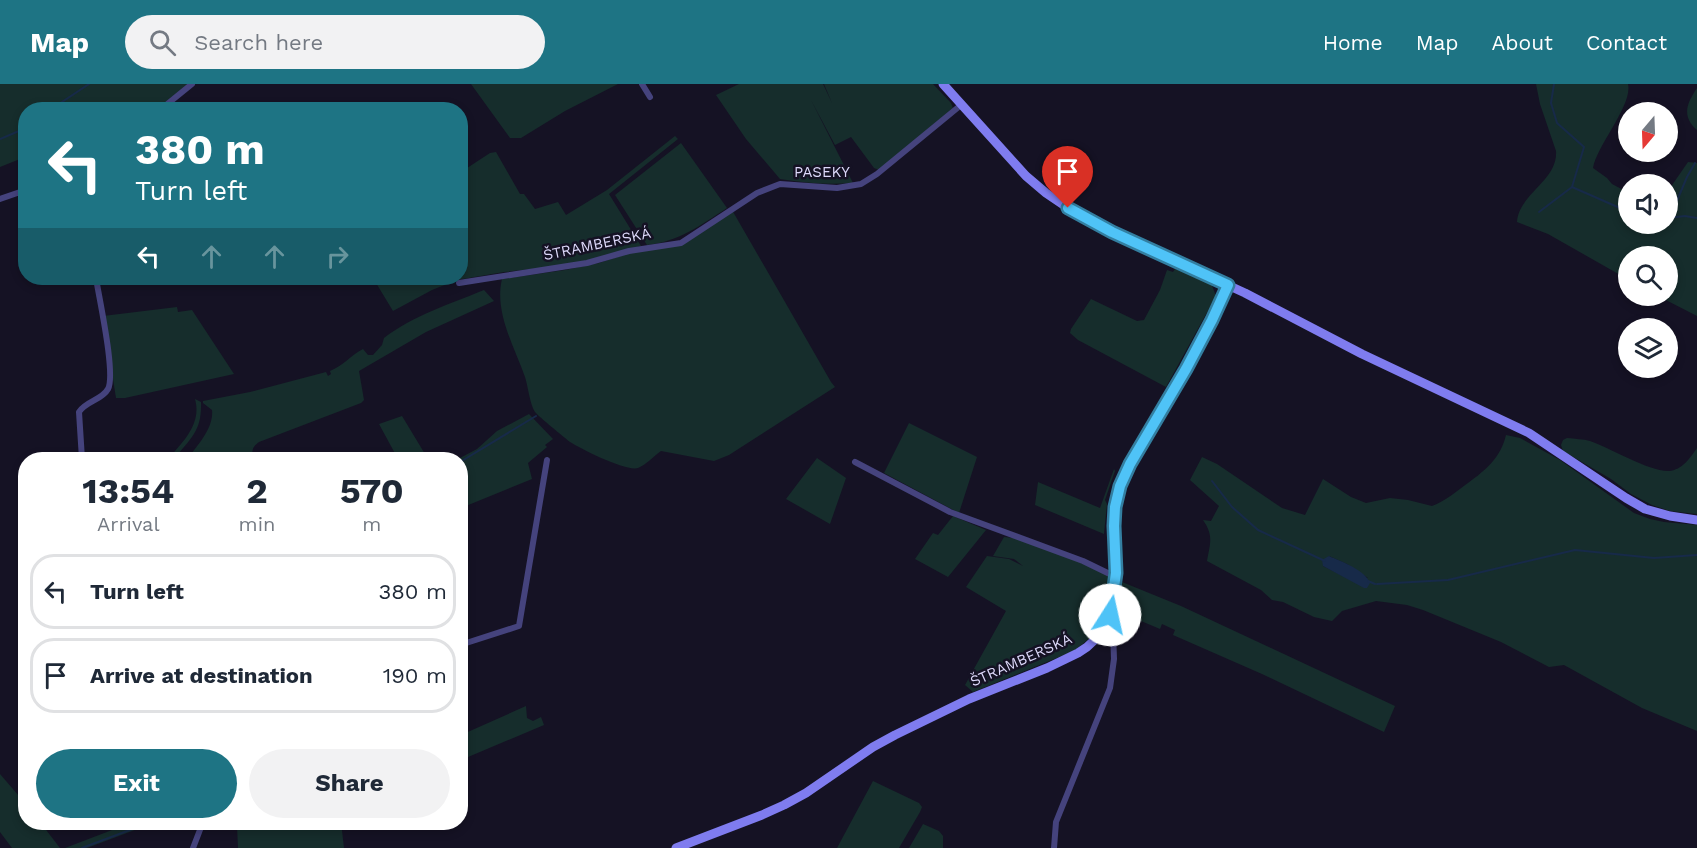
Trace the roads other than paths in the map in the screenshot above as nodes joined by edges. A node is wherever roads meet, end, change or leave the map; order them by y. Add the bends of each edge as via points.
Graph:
1 (192, 84) edge
2 (642, 84) edge
3 (943, 84) edge
4 (650, 97) dead end
5 (170, 102) edge
6 (961, 105) junction
7 (18, 193) edge
8 (0, 199) edge
9 (732, 208) joint
10 (468, 282) edge
11 (97, 285) edge
12 (1228, 285) junction
13 (82, 452) edge
14 (547, 460) dead end
15 (855, 462) dead end
16 (1697, 520) edge
17 (1116, 576) junction
18 (1110, 615) junction
19 (468, 642) edge
20 (200, 830) edge
21 (194, 848) edge
22 (676, 848) edge
23 (1054, 848) edge

1 - 5 street
2 - 4 street
3 - 6 main road
6 - 9 street, PASEKY via 861,184 837,188 780,184
6 - 12 main road via 1007,157 1046,193 1088,220
7 - 8 street
9 - 10 street, ŠTRAMBERSKÁ via 681,243
11 - 13 street via 111,374 105,393 79,412
12 - 16 main road via 1529,433 1635,504 1656,513
12 - 17 main road, ŠTRAMBERSKÁ via 1120,486 1114,514
14 - 19 street via 519,626
15 - 17 street via 950,512
17 - 18 main road, ŠTRAMBERSKÁ
18 - 22 main road, ŠTRAMBERSKÁ via 1101,633 1078,653 895,735 784,805
18 - 23 street via 1114,659 1110,688 1056,822
20 - 21 street

